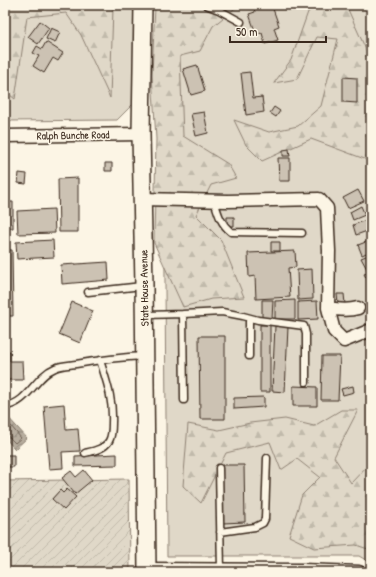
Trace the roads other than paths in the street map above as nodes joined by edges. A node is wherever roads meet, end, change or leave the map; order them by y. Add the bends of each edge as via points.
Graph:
1 (143, 5) edge
2 (206, 5) edge
3 (241, 22) dead end
4 (141, 134) junction
5 (5, 136) edge
6 (142, 199) junction
7 (214, 200) junction
8 (302, 233) dead end
9 (144, 286) junction
10 (88, 292) dead end
11 (328, 308) junction
12 (358, 308) dead end
13 (183, 314) junction
14 (144, 315) junction
15 (249, 318) junction
16 (371, 330) edge
17 (144, 356) junction
18 (249, 356) dead end
19 (100, 360) junction
20 (306, 382) dead end
21 (184, 400) dead end
22 (5, 406) edge
23 (85, 453) dead end
24 (266, 458) dead end
25 (219, 468) dead end
26 (220, 532) junction
27 (147, 570) edge
28 (221, 570) junction
29 (302, 571) edge
30 (359, 572) edge

1 - 4 main road, State House Avenue
2 - 3 lane
4 - 5 street, Ralph Bunche Road
4 - 6 main road, State House Avenue
6 - 7 street
6 - 9 main road, State House Avenue
7 - 8 lane via 220,221 231,232
7 - 11 street via 319,199 327,208
9 - 10 lane
9 - 14 main road, State House Avenue
11 - 12 street
11 - 16 street via 334,331 344,341
13 - 14 lane
13 - 15 lane via 222,312
13 - 21 lane
14 - 17 main road, State House Avenue
15 - 18 lane
15 - 20 lane via 304,326
17 - 19 lane
17 - 27 main road, State House Avenue
19 - 22 lane via 57,367 46,372 26,396 13,405
19 - 23 lane via 111,393 112,432 109,441 100,449
24 - 26 lane via 263,523 255,527
25 - 26 lane
26 - 28 lane
27 - 28 street
28 - 29 street
29 - 30 street

